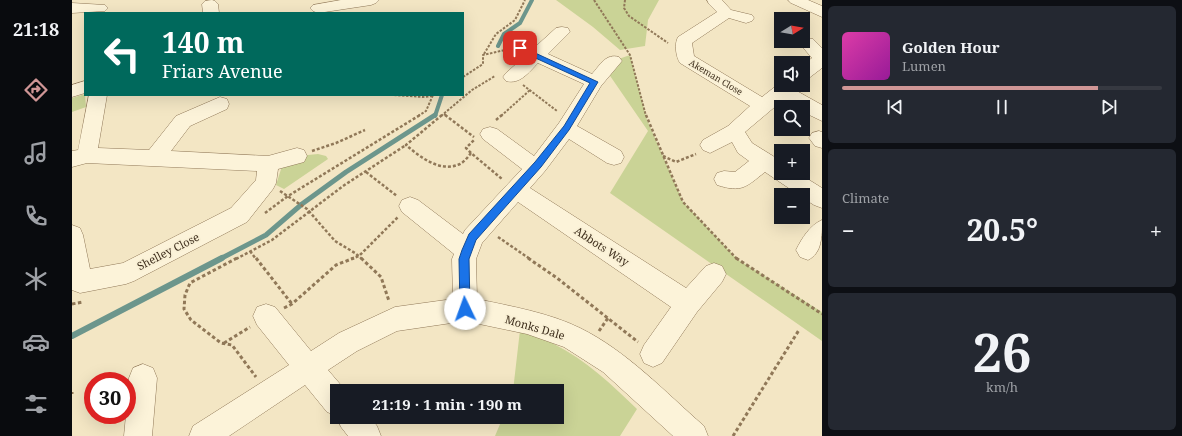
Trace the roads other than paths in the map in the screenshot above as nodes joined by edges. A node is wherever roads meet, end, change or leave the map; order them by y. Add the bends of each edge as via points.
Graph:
1 (371, 0) edge
2 (796, 0) edge
3 (102, 7) edge
4 (318, 7) edge
5 (72, 8) edge
6 (822, 12) edge
7 (746, 18) dead end
8 (562, 32) dead end
9 (810, 46) edge
10 (528, 52) junction
11 (822, 59) edge
12 (613, 61) dead end
13 (810, 68) edge
14 (512, 77) road end
15 (594, 82) junction
16 (84, 87) edge
17 (72, 91) edge
18 (781, 92) edge
19 (792, 92) edge
20 (98, 96) edge
21 (220, 104) dead end
22 (764, 106) junction
23 (822, 114) edge
24 (569, 124) junction
25 (735, 131) junction
26 (483, 136) road end
27 (710, 145) road end
28 (296, 156) road end
29 (80, 157) edge
30 (614, 157) dead end
31 (154, 159) junction
32 (764, 161) junction
33 (268, 164) junction
34 (535, 168) junction
35 (774, 168) edge
36 (724, 179) dead end
37 (792, 180) edge
38 (515, 189) junction
39 (822, 200) edge
40 (410, 206) road end
41 (822, 230) edge
42 (72, 235) edge
43 (466, 250) junction
44 (808, 250) dead end
45 (714, 274) dead end
46 (76, 284) edge
47 (688, 304) junction
48 (465, 309) junction
49 (266, 316) road end
50 (653, 354) road end
51 (308, 368) junction
52 (143, 378) dead end
53 (330, 394) edge
54 (356, 424) edge
55 (138, 436) edge
56 (203, 436) edge
57 (367, 436) edge
58 (694, 436) edge

1 - 4 street
2 - 6 street
3 - 5 street
7 - 22 street, Akeman Close via 720,7 684,41 686,59
8 - 10 street
9 - 11 street
10 - 14 street
10 - 15 street
11 - 13 street
12 - 15 street
15 - 24 street
16 - 17 street
18 - 22 street
19 - 23 street
20 - 29 street
21 - 31 street via 183,121
22 - 25 street
24 - 30 street
24 - 34 street
25 - 27 street
25 - 32 street via 745,148
26 - 34 street
28 - 33 street
29 - 31 street
31 - 33 street
32 - 35 street
32 - 36 street via 739,181
33 - 46 street, Shelley Close via 266,183 239,215 126,273
34 - 38 street
37 - 39 street
38 - 43 street via 473,237
38 - 47 street, Abbots Way
40 - 43 street
41 - 44 street
42 - 46 street, Shelley Close
43 - 48 street
45 - 47 street
47 - 50 street
48 - 51 street, Monks Dale via 395,319 348,342
48 - 58 street, Monks Dale via 527,322 570,337 612,363
49 - 51 street
51 - 53 street
51 - 56 street, Monks Dale
52 - 55 street
54 - 57 street

